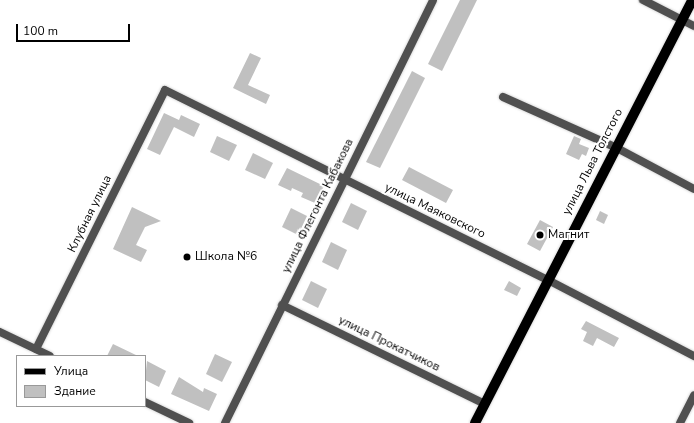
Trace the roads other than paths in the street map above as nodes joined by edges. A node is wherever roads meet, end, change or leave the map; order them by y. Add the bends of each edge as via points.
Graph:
1 (432, 0) edge
2 (643, 0) edge
3 (692, 0) edge
4 (682, 20) junction
5 (694, 26) edge
6 (165, 90) joint
7 (504, 96) dead end
8 (615, 147) junction
9 (344, 179) junction
10 (694, 189) edge
11 (548, 280) junction
12 (282, 305) junction
13 (0, 332) edge
14 (36, 349) junction
15 (48, 355) edge
16 (694, 356) edge
17 (694, 394) edge
18 (146, 402) edge
19 (485, 404) junction
20 (189, 423) edge
21 (225, 423) edge
22 (475, 423) edge
23 (680, 423) edge

1 - 9 street, улица Флегонта Кабакова
2 - 4 street
3 - 4 main road, улица Льва Толстого
4 - 5 street
4 - 8 main road, улица Льва Толстого
6 - 9 street, улица Маяковского
6 - 14 street, Клубная улица
7 - 8 street
8 - 10 street
8 - 11 main road, улица Льва Толстого
9 - 11 street, улица Маяковского
9 - 12 street, улица Флегонта Кабакова
11 - 16 street, улица Маяковского
11 - 19 main road, улица Льва Толстого
12 - 19 street, улица Прокатчиков
12 - 21 street, улица Флегонта Кабакова
13 - 14 street
14 - 15 street
17 - 23 street
18 - 20 street
19 - 22 main road, улица Льва Толстого

